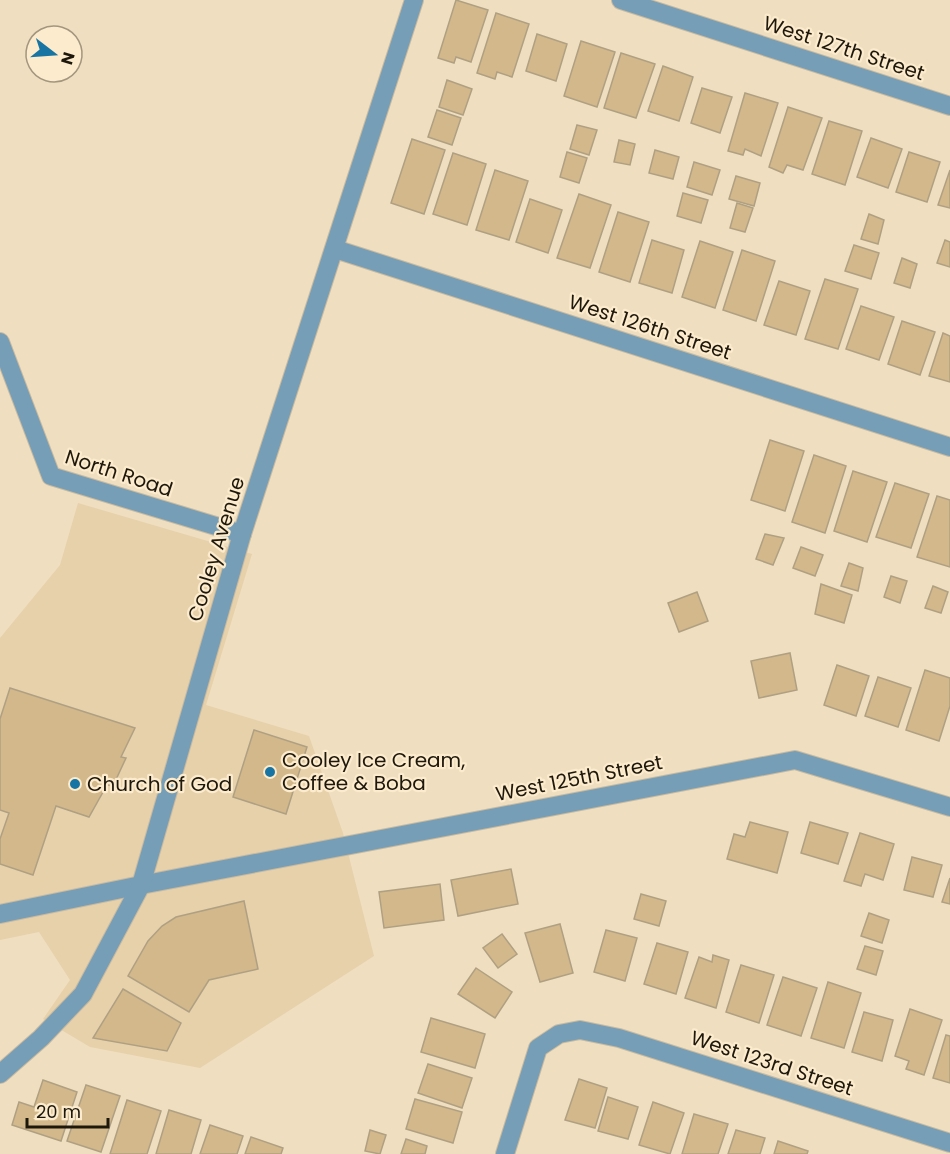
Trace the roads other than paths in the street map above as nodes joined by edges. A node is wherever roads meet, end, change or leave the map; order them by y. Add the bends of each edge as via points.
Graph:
1 (414, 0) edge
2 (621, 0) edge
3 (950, 106) edge
4 (335, 249) junction
5 (0, 342) edge
6 (950, 447) edge
7 (242, 534) junction
8 (950, 807) edge
9 (141, 885) junction
10 (0, 915) edge
11 (0, 1074) edge
12 (950, 1143) edge
13 (506, 1154) edge

1 - 4 street, Cooley Avenue
2 - 3 street, West 127th Street
4 - 6 street, West 126th Street
4 - 7 street, Cooley Avenue
5 - 7 street, North Road via 51,476
7 - 9 street, Cooley Avenue
8 - 9 street, West 125th Street via 795,760
9 - 10 street, West 125th Street
9 - 11 street, Cooley Avenue via 83,994
12 - 13 street, West 123rd Street via 619,1038 580,1030 559,1034 538,1048

